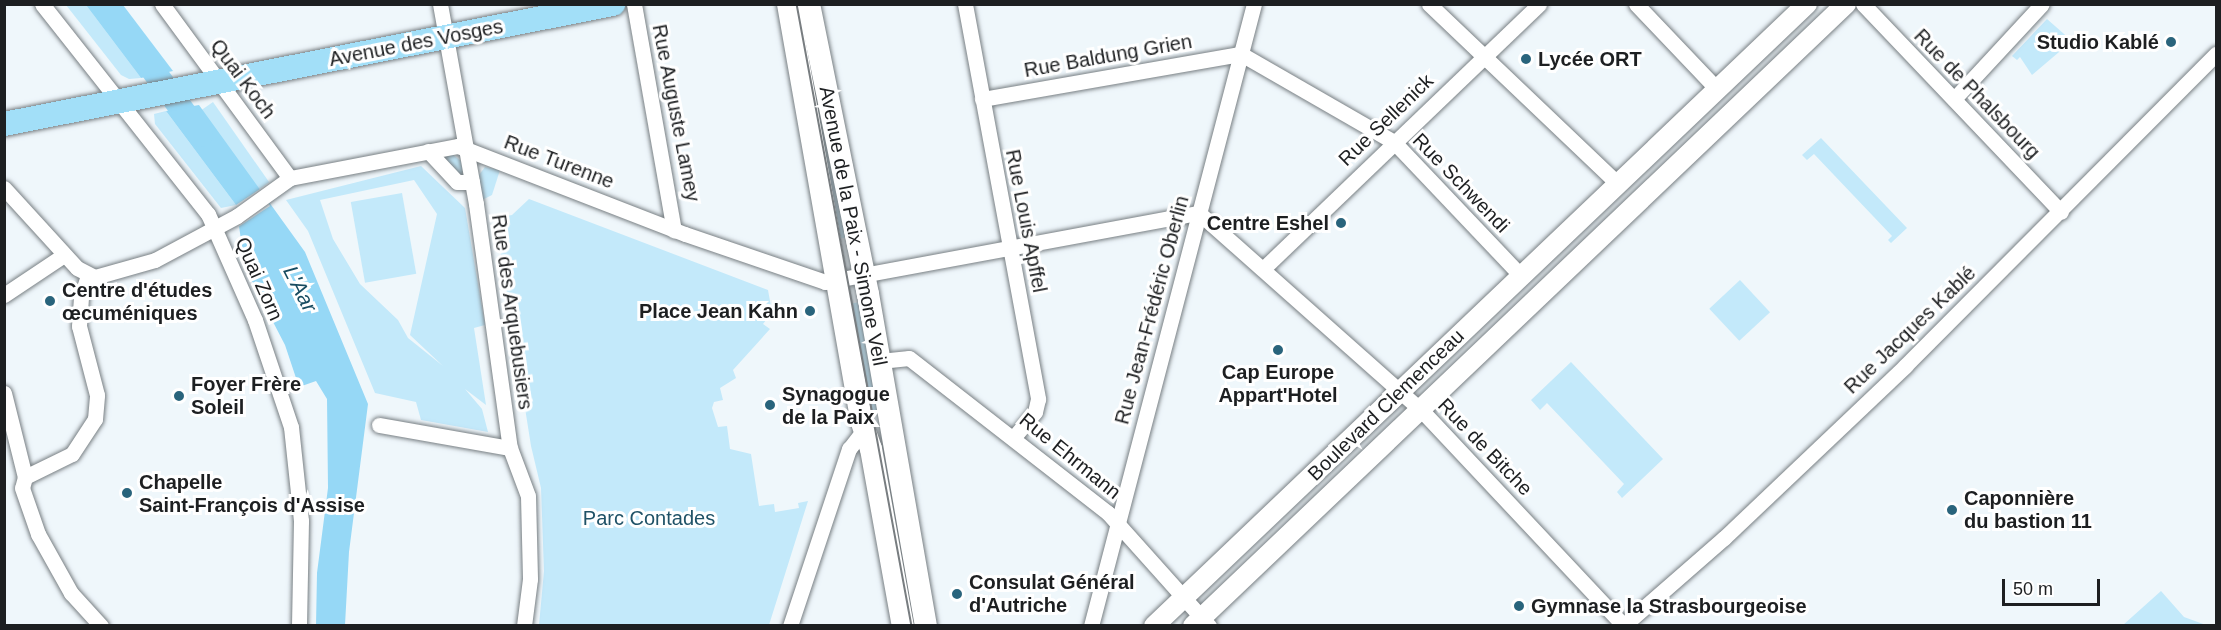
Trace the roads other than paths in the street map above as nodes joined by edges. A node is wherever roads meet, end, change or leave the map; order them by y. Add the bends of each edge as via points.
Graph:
1 (42, 4) edge
2 (162, 4) edge
3 (440, 4) edge
4 (613, 4) edge
5 (634, 4) edge
6 (788, 4) edge
7 (809, 4) edge
8 (965, 4) edge
9 (1254, 4) edge
10 (1429, 4) edge
11 (1539, 4) edge
12 (1636, 4) edge
13 (1807, 4) edge
14 (1846, 4) edge
15 (1863, 4) edge
16 (2042, 4) edge
17 (446, 37) junction
18 (1241, 54) junction
19 (2217, 54) edge
20 (1484, 57) junction
21 (2217, 60) edge
22 (2199, 72) junction
23 (209, 83) junction
24 (1717, 89) junction
25 (982, 99) junction
26 (1954, 99) junction
27 (131, 100) junction
28 (4, 124) edge
29 (1394, 142) junction
30 (467, 149) junction
31 (428, 151) junction
32 (290, 178) junction
33 (472, 182) junction
34 (1618, 184) junction
35 (4, 188) edge
36 (1637, 203) junction
37 (2061, 212) junction
38 (1199, 213) junction
39 (215, 228) junction
40 (674, 230) junction
41 (1009, 246) junction
42 (64, 255) junction
43 (1264, 268) junction
44 (863, 274) junction
45 (88, 276) junction
46 (1521, 276) junction
47 (837, 279) junction
48 (4, 295) edge
49 (880, 361) junction
50 (1401, 390) junction
51 (4, 393) edge
52 (1420, 410) junction
53 (379, 425) dead end
54 (864, 430) junction
55 (1013, 438) junction
56 (510, 448) junction
57 (25, 477) junction
58 (1117, 521) junction
59 (1184, 597) junction
60 (1201, 623) edge
61 (1623, 625) edge
62 (101, 626) edge
63 (299, 626) edge
64 (524, 626) edge
65 (790, 626) edge
66 (903, 626) edge
67 (926, 626) edge
68 (1091, 626) edge
69 (1154, 626) edge

1 - 27 street, Quai Zorn
2 - 23 street, Quai Koch
3 - 17 street, Rue des Arquebusiers
4 - 17 main road, Avenue des Vosges
5 - 40 street, Rue Auguste Lamey
6 - 47 main road, Avenue de la Paix - Simone Veil
7 - 44 main road, Avenue de la Paix - Simone Veil
8 - 25 street, Rue Louis Apffel
9 - 18 street, Rue Jean-Frédéric Oberlin
10 - 20 street
11 - 20 street, Rue Sellenick
12 - 24 street
13 - 24 street, Boulevard Clemenceau
14 - 36 street, Boulevard Clemenceau
15 - 26 street, Rue de Phalsbourg
16 - 26 street
17 - 23 main road, Avenue des Vosges
17 - 30 street, Rue des Arquebusiers
18 - 25 street, Rue Baldung Grien
18 - 29 street, Rue Schwendi
18 - 38 street, Rue Jean-Frédéric Oberlin
19 - 22 street, Rue Jacques Kablé
20 - 29 street, Rue Sellenick
20 - 34 street
21 - 22 street
22 - 37 street, Rue Jacques Kablé
23 - 27 main road, Avenue des Vosges
23 - 32 street, Quai Koch
24 - 34 street, Boulevard Clemenceau
25 - 41 street, Rue Louis Apffel
26 - 37 street, Rue de Phalsbourg
27 - 28 main road, Avenue des Vosges
27 - 39 street, Quai Zorn
29 - 43 street, Rue Sellenick
29 - 46 street, Rue Schwendi
30 - 31 street, Rue Turenne via 458,146
30 - 33 street, Rue des Arquebusiers
30 - 40 street, Rue Turenne
31 - 32 street, Rue Turenne
31 - 33 street via 457,182
32 - 39 street, Rue Turenne
33 - 56 street, Rue des Arquebusiers
34 - 36 street
34 - 46 street, Boulevard Clemenceau
35 - 42 street
36 - 52 street, Boulevard Clemenceau
37 - 61 street, Rue Jacques Kablé via 1732,530
38 - 41 street, Rue Turenne
38 - 43 street, Rue de Bitche
38 - 58 street, Rue Jean-Frédéric Oberlin
39 - 45 street, Rue Turenne via 138,267
39 - 63 street, Quai Zorn via 270,358 291,427 301,521
40 - 47 street, Rue Turenne via 816,280
41 - 44 street, Rue Turenne
41 - 55 street, Rue Louis Apffel via 1038,399 1035,412
42 - 45 street
42 - 48 street
43 - 50 street, Rue de Bitche
44 - 47 street, Rue Turenne
44 - 49 main road, Avenue de la Paix - Simone Veil
45 - 57 street via 81,297 79,326 98,395 95,419 72,454
46 - 50 street, Boulevard Clemenceau
47 - 54 main road, Avenue de la Paix - Simone Veil
49 - 55 street, Rue Ehrmann via 909,358
49 - 67 main road, Avenue de la Paix - Simone Veil
50 - 52 street, Rue de Bitche
50 - 59 street, Boulevard Clemenceau
51 - 57 street
52 - 60 street, Boulevard Clemenceau
52 - 61 street, Rue de Bitche
53 - 56 street
54 - 65 street via 849,449
54 - 66 main road, Avenue de la Paix - Simone Veil
55 - 58 street, Rue Ehrmann
56 - 64 street, Rue des Arquebusiers via 528,496 530,579
57 - 62 street via 22,488 45,549 71,593
58 - 59 street, Rue Ehrmann
58 - 68 street, Rue Jean-Frédéric Oberlin
59 - 60 street, Rue Ehrmann
59 - 69 street, Boulevard Clemenceau

